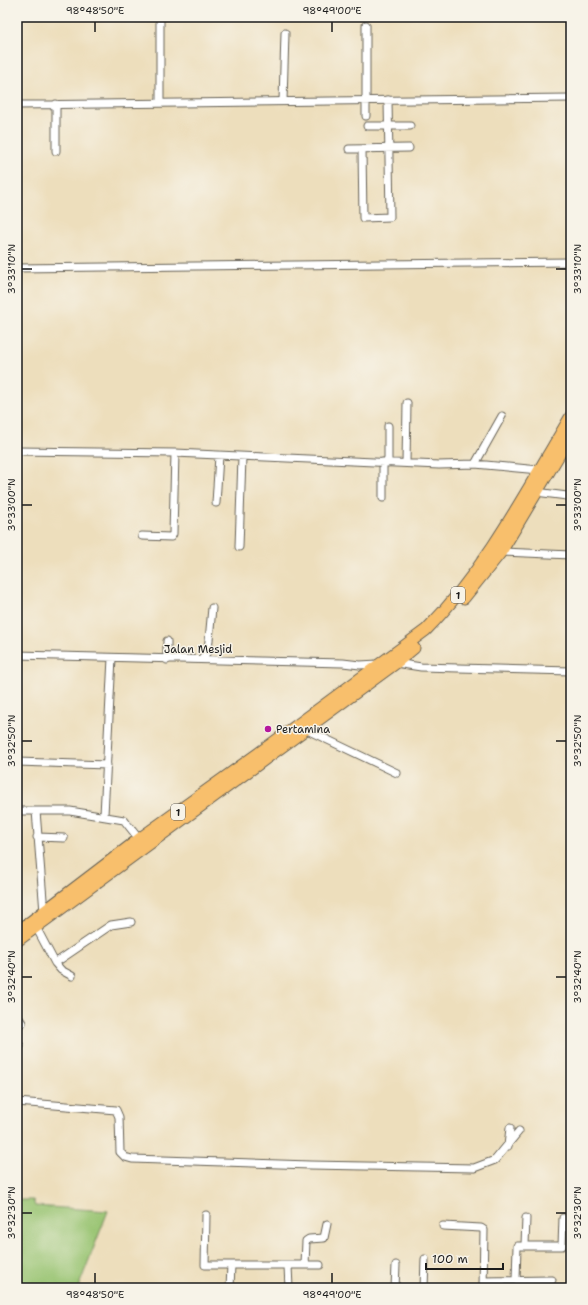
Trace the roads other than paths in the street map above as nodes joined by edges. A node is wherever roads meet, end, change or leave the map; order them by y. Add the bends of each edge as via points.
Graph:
1 (160, 17) edge
2 (366, 25) dead end
3 (285, 33) dead end
4 (571, 98) edge
5 (365, 100) junction
6 (388, 100) junction
7 (284, 101) junction
8 (160, 103) junction
9 (56, 104) junction
10 (17, 105) edge
11 (366, 116) dead end
12 (367, 126) dead end
13 (388, 126) junction
14 (410, 126) dead end
15 (388, 148) junction
16 (410, 148) dead end
17 (349, 149) dead end
18 (362, 149) junction
19 (56, 151) dead end
20 (571, 262) edge
21 (17, 268) edge
22 (407, 403) dead end
23 (502, 416) dead end
24 (571, 416) edge
25 (388, 426) dead end
26 (571, 435) edge
27 (567, 450) edge
28 (17, 451) edge
29 (175, 454) junction
30 (218, 456) junction
31 (242, 457) junction
32 (386, 462) junction
33 (406, 463) junction
34 (475, 464) junction
35 (539, 470) junction
36 (536, 492) junction
37 (567, 496) dead end
38 (383, 498) dead end
39 (216, 503) dead end
40 (142, 536) dead end
41 (240, 546) dead end
42 (501, 552) junction
43 (571, 555) edge
44 (212, 608) dead end
45 (167, 641) dead end
46 (17, 655) edge
47 (112, 658) junction
48 (201, 659) junction
49 (167, 660) junction
50 (396, 663) junction
51 (379, 664) junction
52 (571, 671) edge
53 (305, 729) junction
54 (17, 762) edge
55 (107, 765) junction
56 (397, 773) dead end
57 (17, 811) edge
58 (36, 812) junction
59 (104, 816) junction
60 (37, 838) junction
61 (64, 838) dead end
62 (139, 839) junction
63 (118, 861) junction
64 (44, 912) junction
65 (131, 922) dead end
66 (36, 927) junction
67 (17, 932) edge
68 (17, 941) edge
69 (55, 963) junction
70 (72, 976) dead end
71 (17, 1015) edge
72 (22, 1023) dead end
73 (17, 1102) edge
74 (510, 1128) dead end
75 (519, 1131) dead end
76 (508, 1146) junction
77 (206, 1215) dead end
78 (526, 1218) dead end
79 (563, 1218) dead end
80 (327, 1224) dead end
81 (444, 1226) dead end
82 (525, 1245) junction
83 (425, 1259) dead end
84 (396, 1264) dead end
85 (231, 1265) junction
86 (305, 1265) junction
87 (320, 1265) dead end
88 (288, 1266) junction
89 (516, 1280) junction
90 (552, 1280) dead end
91 (483, 1285) edge
92 (230, 1288) edge
93 (289, 1288) edge
94 (395, 1288) edge
95 (424, 1288) edge

1 - 8 street
2 - 5 street
3 - 7 street
4 - 6 street
5 - 6 street
5 - 7 street
5 - 11 street
6 - 13 street
7 - 8 street
8 - 9 street
9 - 10 street
9 - 19 street
12 - 13 street
13 - 14 street
13 - 15 street
15 - 16 street
15 - 18 street
15 - 18 street via 390,216 363,218
17 - 18 street
20 - 21 street
22 - 33 street
23 - 34 street
24 - 35 highway, 1
25 - 32 street
26 - 27 highway, 1
27 - 36 highway, 1
28 - 29 street
29 - 30 street
29 - 40 street via 173,534 171,537
30 - 31 street
30 - 39 street
31 - 32 street
31 - 41 street
32 - 33 street
32 - 38 street
33 - 34 street
34 - 35 street
35 - 51 highway, 1 via 496,543 453,600 426,630
36 - 37 street
36 - 42 highway, 1
42 - 43 street
42 - 50 highway, 1 via 451,615
44 - 48 street via 208,650
45 - 49 street
46 - 47 street, Jalan Mesjid
47 - 49 street, Jalan Mesjid
47 - 55 street
48 - 49 street, Jalan Mesjid
48 - 51 street, Jalan Mesjid
50 - 52 street via 421,667
50 - 53 highway, 1
51 - 62 highway, 1 via 270,746
53 - 56 street
53 - 63 highway, 1
54 - 55 street
55 - 59 street
57 - 58 street
58 - 59 street via 70,811
58 - 60 street
59 - 62 street via 124,820
60 - 61 street
60 - 64 street
62 - 63 highway, 1
63 - 64 highway, 1
63 - 66 highway, 1
64 - 67 highway, 1
65 - 69 street via 111,925
66 - 68 highway, 1
66 - 69 street
69 - 70 street
71 - 72 street
73 - 76 street via 116,1110 119,1117 120,1152 132,1159 460,1169 486,1165 495,1160
74 - 76 street
75 - 76 street
77 - 85 street via 204,1265
78 - 82 street
79 - 82 street via 562,1246
80 - 86 street via 324,1238 307,1239
81 - 91 street via 484,1230
82 - 89 street via 516,1249
83 - 95 street
84 - 94 street
85 - 88 street
85 - 92 street
86 - 87 street
86 - 88 street
88 - 93 street
89 - 90 street
89 - 91 street

